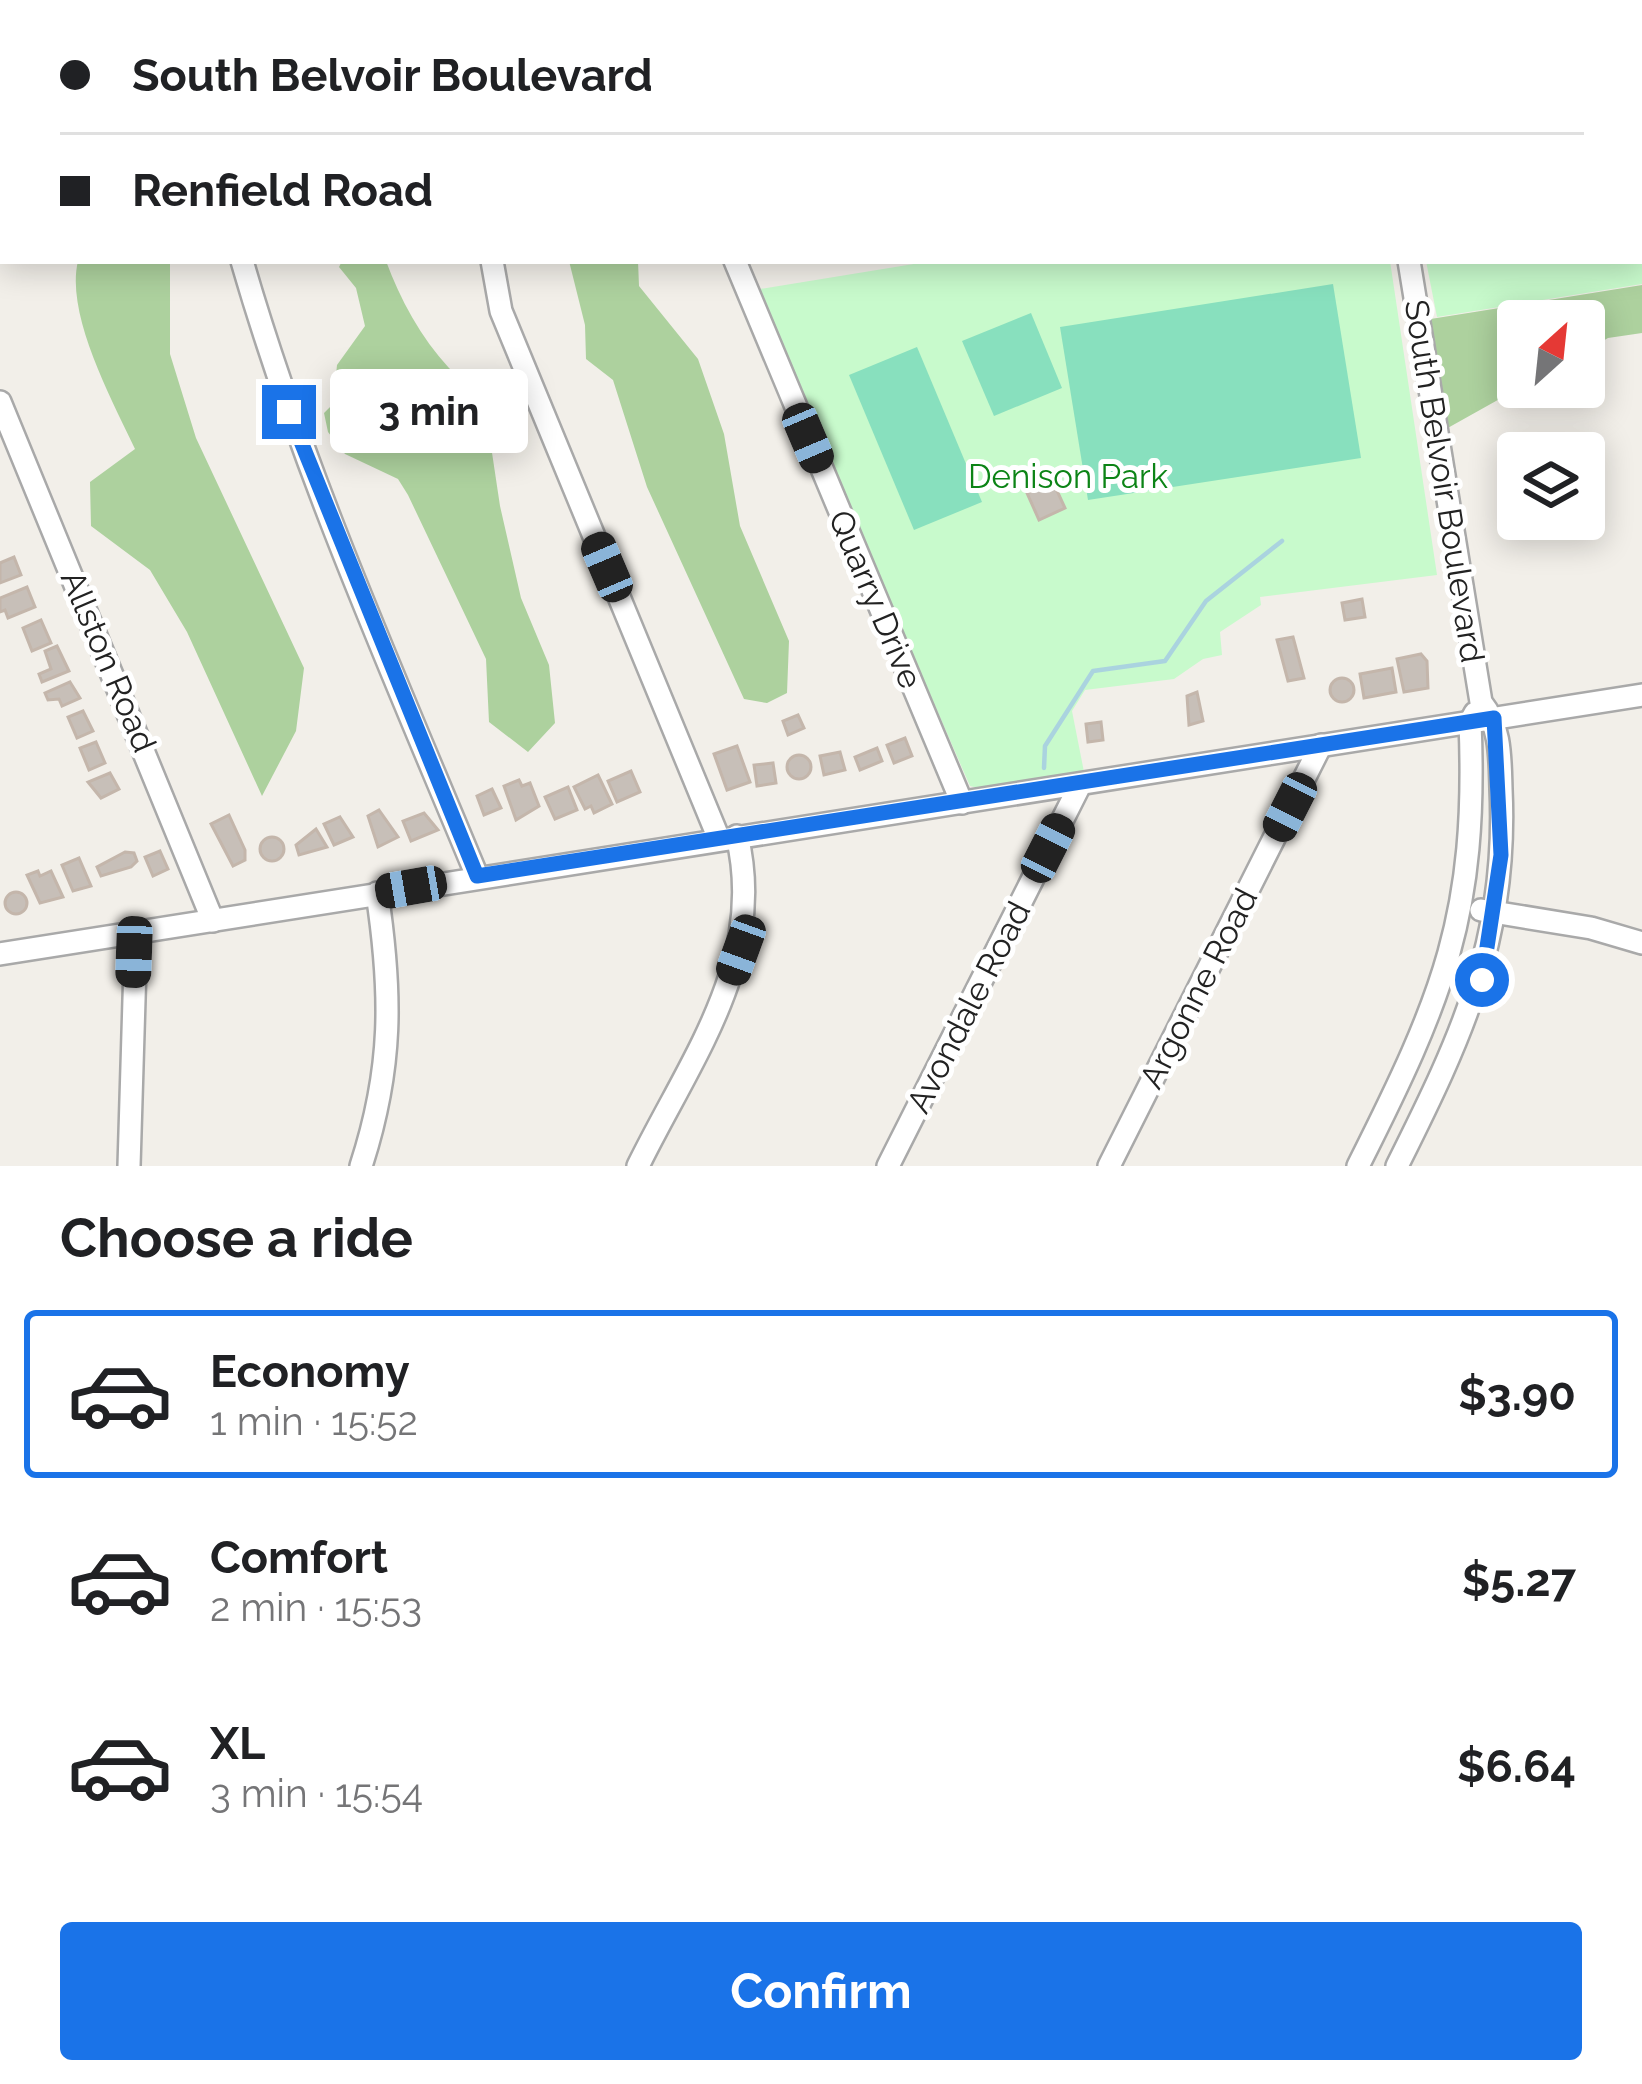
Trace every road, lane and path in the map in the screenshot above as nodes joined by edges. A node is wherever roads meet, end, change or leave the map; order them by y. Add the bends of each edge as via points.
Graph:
1 (243, 264) edge
2 (493, 264) edge
3 (736, 264) edge
4 (1409, 264) edge
5 (0, 402) edge
6 (1642, 695) edge
7 (1482, 714) junction
8 (1321, 745) junction
9 (1080, 784) junction
10 (962, 803) junction
11 (728, 837) junction
12 (477, 876) junction
13 (377, 893) junction
14 (1462, 907) junction
15 (1495, 912) junction
16 (213, 921) junction
17 (136, 933) junction
18 (1642, 943) edge
19 (0, 954) edge
20 (129, 1166) edge
21 (361, 1166) edge
22 (638, 1166) edge
23 (888, 1166) edge
24 (1108, 1166) edge
25 (1358, 1166) edge
26 (1396, 1166) edge

1 - 12 street via 291,417
2 - 11 street via 501,311
3 - 10 street, Quarry Drive
4 - 7 street, South Belvoir Boulevard
5 - 16 street, Allston Road
6 - 7 street
7 - 8 street
7 - 14 street, South Belvoir Boulevard
7 - 15 street, South Belvoir Boulevard via 1502,811
8 - 9 street
8 - 24 street, Argonne Road
9 - 10 street
9 - 23 street, Avondale Road
10 - 11 street
11 - 12 street
11 - 22 street via 748,898 741,950
12 - 13 street
13 - 16 street
13 - 21 street via 390,1028
14 - 15 street
14 - 25 street, South Belvoir Boulevard via 1435,1007
15 - 18 street
15 - 26 street, South Belvoir Boulevard via 1482,980
16 - 17 street
17 - 19 street
17 - 20 street

